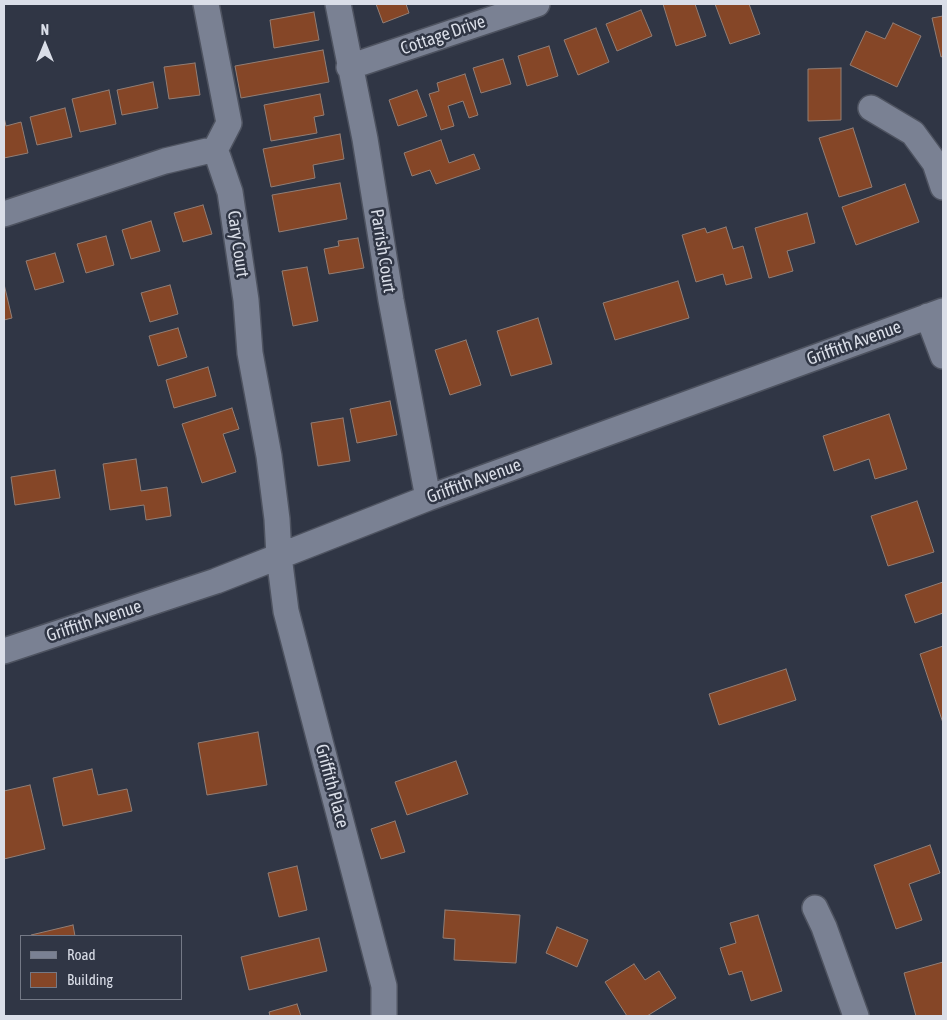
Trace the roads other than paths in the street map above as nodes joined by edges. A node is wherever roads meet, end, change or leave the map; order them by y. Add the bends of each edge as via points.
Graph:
1 (206, 4) edge
2 (338, 4) edge
3 (537, 4) edge
4 (349, 67) junction
5 (871, 108) dead end
6 (214, 152) junction
7 (943, 187) edge
8 (4, 214) edge
9 (936, 314) edge
10 (943, 356) edge
11 (428, 498) junction
12 (279, 556) junction
13 (4, 651) edge
14 (815, 908) dead end
15 (384, 1016) edge
16 (856, 1016) edge

1 - 6 street via 228,123
2 - 4 street, Parrish Court
3 - 4 street, Cottage Drive
4 - 11 street, Parrish Court via 365,139
5 - 7 street via 913,133 935,163
6 - 8 street via 165,161
6 - 12 street, Cary Court via 230,192 246,300 250,353 278,519
9 - 10 street
9 - 11 street, Griffith Avenue
11 - 12 street, Griffith Avenue
12 - 13 street, Griffith Avenue via 216,581
12 - 15 street, Griffith Place via 286,611 384,986
14 - 16 street

